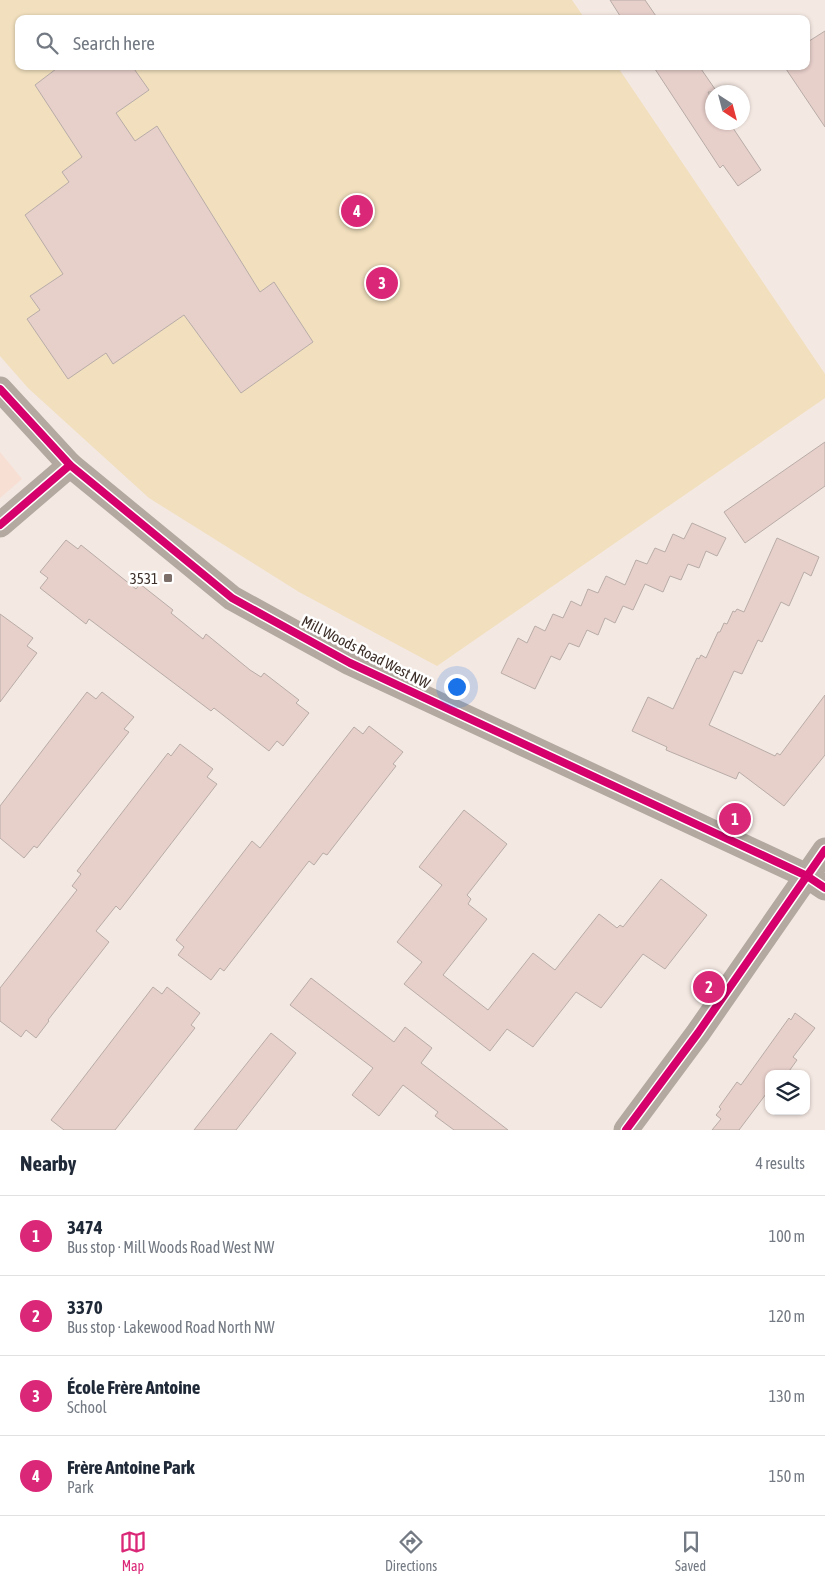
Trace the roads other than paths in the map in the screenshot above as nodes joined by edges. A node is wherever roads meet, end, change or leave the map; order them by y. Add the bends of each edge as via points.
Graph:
1 (0, 389) edge
2 (70, 465) junction
3 (0, 526) edge
4 (825, 850) edge
5 (816, 882) edge
6 (626, 1130) edge

1 - 2 street, Mill Woods Road West NW
2 - 3 street
2 - 5 street, Mill Woods Road West NW via 241,602 350,663
4 - 5 street
5 - 6 street

